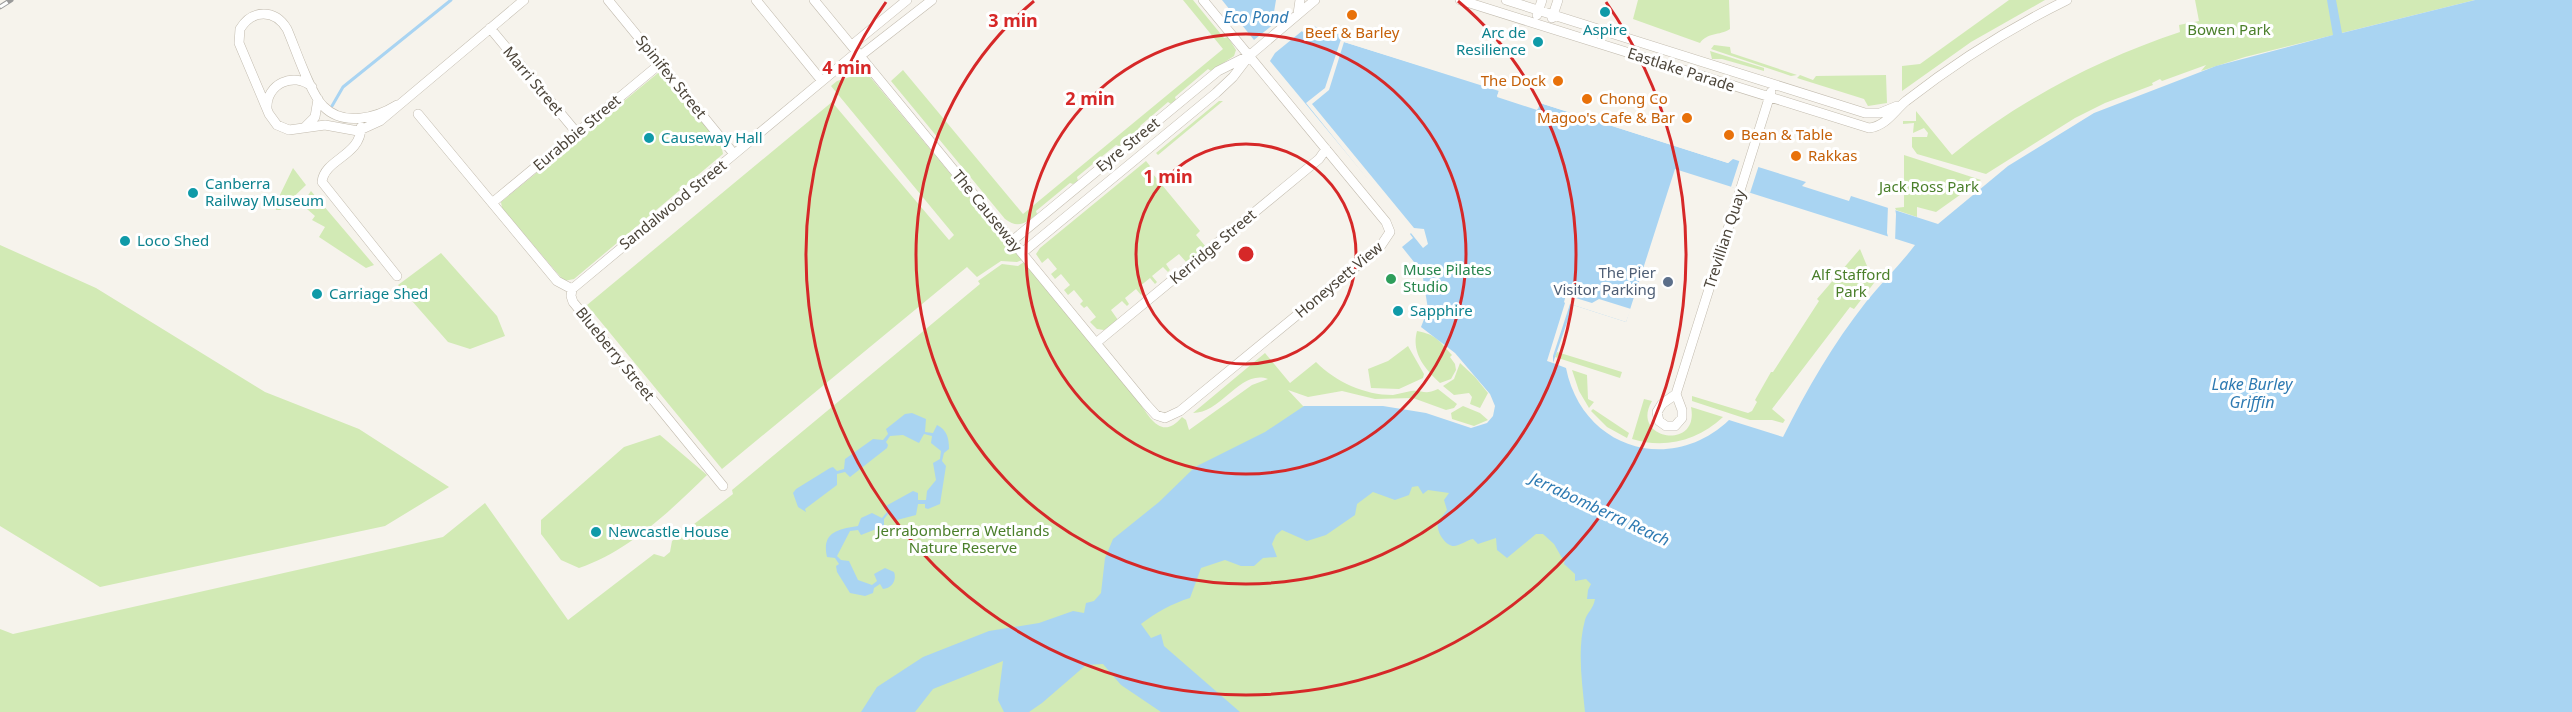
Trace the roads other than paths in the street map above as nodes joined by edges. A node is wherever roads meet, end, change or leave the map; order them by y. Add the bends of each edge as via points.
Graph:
1 (524, 0) edge
2 (608, 0) edge
3 (756, 0) edge
4 (814, 0) edge
5 (907, 0) edge
6 (932, 0) edge
7 (1203, 0) edge
8 (1300, 0) edge
9 (1316, 0) edge
10 (1460, 0) edge
11 (1506, 0) edge
12 (1558, 0) edge
13 (2067, 0) edge
14 (1540, 5) edge
15 (1298, 14) junction
16 (1553, 14) junction
17 (1534, 23) junction
18 (490, 28) junction
19 (1549, 28) junction
20 (856, 51) junction
21 (1249, 56) junction
22 (661, 63) junction
23 (822, 81) junction
24 (1774, 84) junction
25 (316, 95) junction
26 (1770, 98) junction
27 (1902, 104) junction
28 (397, 105) junction
29 (267, 110) junction
30 (1866, 113) junction
31 (418, 114) dead end
32 (361, 118) junction
33 (1867, 128) junction
34 (301, 129) junction
35 (361, 131) junction
36 (578, 133) junction
37 (1326, 149) junction
38 (734, 154) junction
39 (492, 203) junction
40 (1012, 241) junction
41 (1022, 253) junction
42 (397, 276) dead end
43 (572, 289) junction
44 (1096, 343) junction
45 (1676, 394) dead end
46 (1163, 418) joint
47 (723, 486) dead end

1 - 18 street
2 - 22 street, Spinifex Street
3 - 23 street
4 - 20 street, The Causeway
5 - 20 street
6 - 20 street
7 - 21 street, Honeysett View
8 - 15 street
9 - 15 street, Eyre Street
10 - 17 street, Eastlake Parade
11 - 14 street, Eastlake Parade
12 - 16 street
13 - 27 street, Eastlake Parade via 1980,48
14 - 16 street, Eastlake Parade
14 - 17 street
15 - 21 street, Eyre Street
16 - 19 street
16 - 24 street, Eastlake Parade
17 - 19 street, Eastlake Parade
18 - 28 street
18 - 36 street, Marri Street
19 - 26 street, Eastlake Parade
20 - 23 street, Sandalwood Street
20 - 40 street, The Causeway
21 - 37 street, Honeysett View
21 - 40 street, Eyre Street via 1218,71
21 - 41 street, Eyre Street via 1216,93
22 - 36 street, Eurabbie Street
22 - 38 street, Spinifex Street
23 - 38 street, Sandalwood Street
24 - 26 street, Trevillian Quay
24 - 30 street, Eastlake Parade
25 - 29 street via 308,84 300,81 280,82 269,95
25 - 29 street via 284,23 271,15 255,15 242,24 238,39
25 - 32 street via 331,112
25 - 34 street via 318,110 313,121
26 - 33 street, Eastlake Parade
26 - 45 street, Trevillian Quay
27 - 30 street, Eastlake Parade via 1880,113
27 - 33 street, Eastlake Parade via 1880,125
28 - 32 street
28 - 35 street via 375,125
29 - 34 street via 281,127
30 - 33 street via 1872,120
31 - 39 street, Blueberry Street
32 - 35 street
34 - 35 street via 325,125
35 - 42 street via 353,148 324,173 322,185
36 - 39 street, Eurabbie Street
37 - 44 street, Kerridge Street via 1319,159
37 - 46 street, Honeysett View via 1388,224 1386,241 1180,411
38 - 43 street, Sandalwood Street
39 - 43 street, Blueberry Street via 556,281
40 - 41 street, The Causeway
41 - 44 street, The Causeway
43 - 47 street, Blueberry Street via 573,302
44 - 46 street, The Causeway via 1151,410

